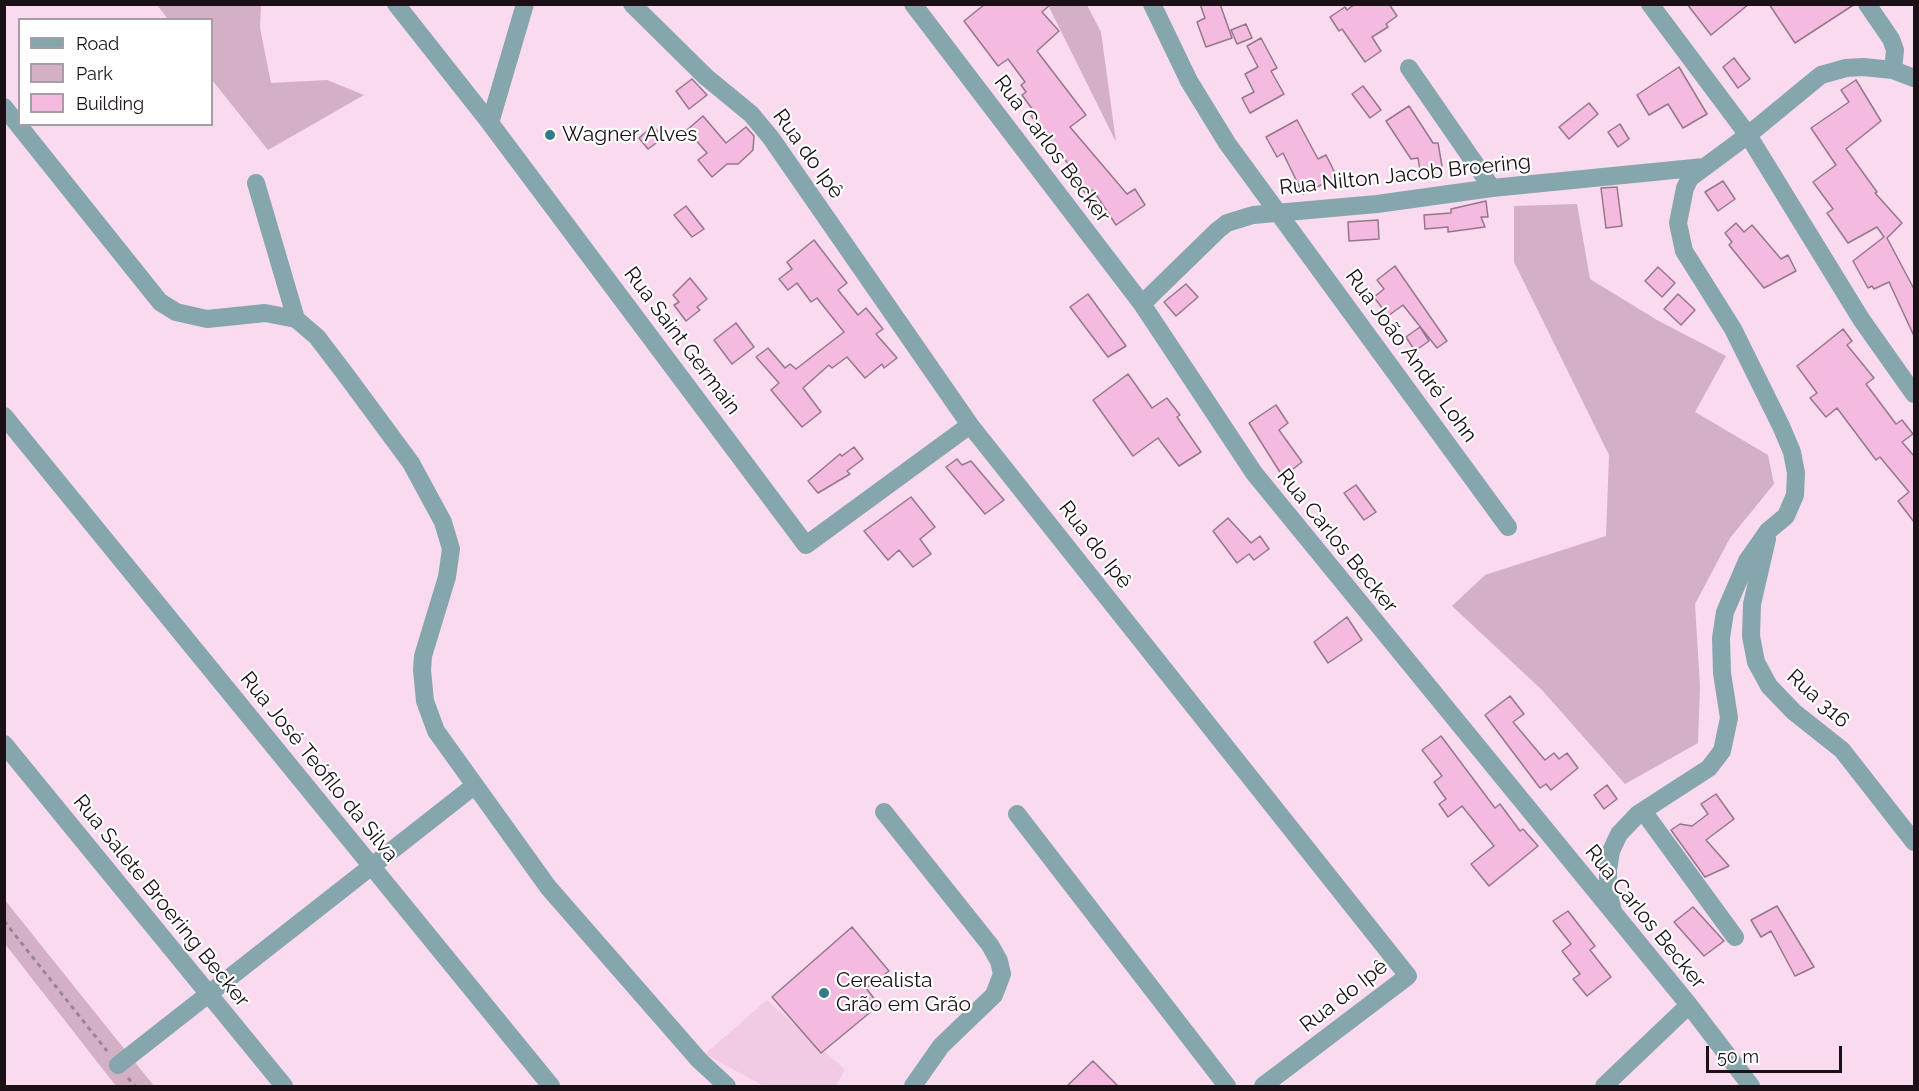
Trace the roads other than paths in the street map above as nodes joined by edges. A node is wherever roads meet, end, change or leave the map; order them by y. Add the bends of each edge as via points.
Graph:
1 (396, 4) edge
2 (525, 4) edge
3 (632, 4) edge
4 (913, 4) edge
5 (1152, 4) edge
6 (1650, 4) edge
7 (1867, 4) edge
8 (1409, 68) dead end
9 (1893, 70) junction
10 (1914, 78) edge
11 (4, 107) edge
12 (490, 123) junction
13 (18, 125) edge
14 (19, 126) edge
15 (1748, 135) junction
16 (1706, 166) junction
17 (256, 183) dead end
18 (1492, 188) junction
19 (1277, 211) junction
20 (1142, 304) junction
21 (296, 319) junction
22 (1914, 394) edge
23 (4, 416) edge
24 (970, 425) junction
25 (1508, 527) dead end
26 (1768, 531) junction
27 (4, 744) edge
28 (474, 786) junction
29 (1643, 811) junction
30 (884, 812) dead end
31 (1017, 814) dead end
32 (1914, 842) edge
33 (372, 867) junction
34 (1613, 912) junction
35 (1735, 937) dead end
36 (209, 996) junction
37 (1689, 1005) junction
38 (118, 1065) road end
39 (284, 1086) edge
40 (551, 1086) edge
41 (727, 1086) edge
42 (913, 1086) edge
43 (1227, 1086) edge
44 (1263, 1086) edge
45 (1604, 1086) edge
46 (1751, 1086) edge

1 - 12 street, Rua Saint Germain
2 - 12 street
3 - 24 street, Rua do Ipê via 706,76 752,114
4 - 20 street, Rua Carlos Becker
5 - 19 street, Rua João André Lohn via 1206,111
6 - 15 street
7 - 9 street via 1891,39
8 - 18 street
9 - 10 street
9 - 15 street via 1854,67 1821,75
11 - 13 street
12 - 24 street, Rua Saint Germain via 806,545
14 - 21 street via 138,278 167,307 186,316 207,319 265,313
15 - 16 street
15 - 22 street via 1861,319
16 - 18 street, Rua Nilton Jacob Broering
16 - 26 street via 1690,178 1685,188 1679,232 1688,258 1749,357 1792,452 1795,495 1786,516
17 - 21 street
18 - 19 street, Rua Nilton Jacob Broering via 1377,204
19 - 20 street, Rua Nilton Jacob Broering via 1227,223
19 - 25 street, Rua João André Lohn
20 - 34 street, Rua Carlos Becker via 1254,473
21 - 28 street via 317,337 411,463 443,522 451,549 447,577 423,656 423,685 436,731
23 - 33 street, Rua José Teófilo da Silva
24 - 44 street, Rua do Ipê via 1408,976
26 - 29 street via 1746,561 1725,612 1722,673 1729,718 1722,751 1709,768
26 - 32 street, Rua 316 via 1752,604 1751,636 1756,662 1769,686 1794,712 1842,750
27 - 36 street, Rua Salete Broering Becker
28 - 33 street
28 - 41 street via 573,917 699,1060
29 - 34 street via 1626,825 1611,850 1608,892
29 - 35 street
30 - 42 street via 990,945 1001,967 1001,982 994,996 941,1046
31 - 43 street
33 - 36 street
33 - 40 street, Rua José Teófilo da Silva
34 - 37 street, Rua Carlos Becker
36 - 38 street
36 - 39 street, Rua Salete Broering Becker
37 - 45 street
37 - 46 street, Rua Carlos Becker

